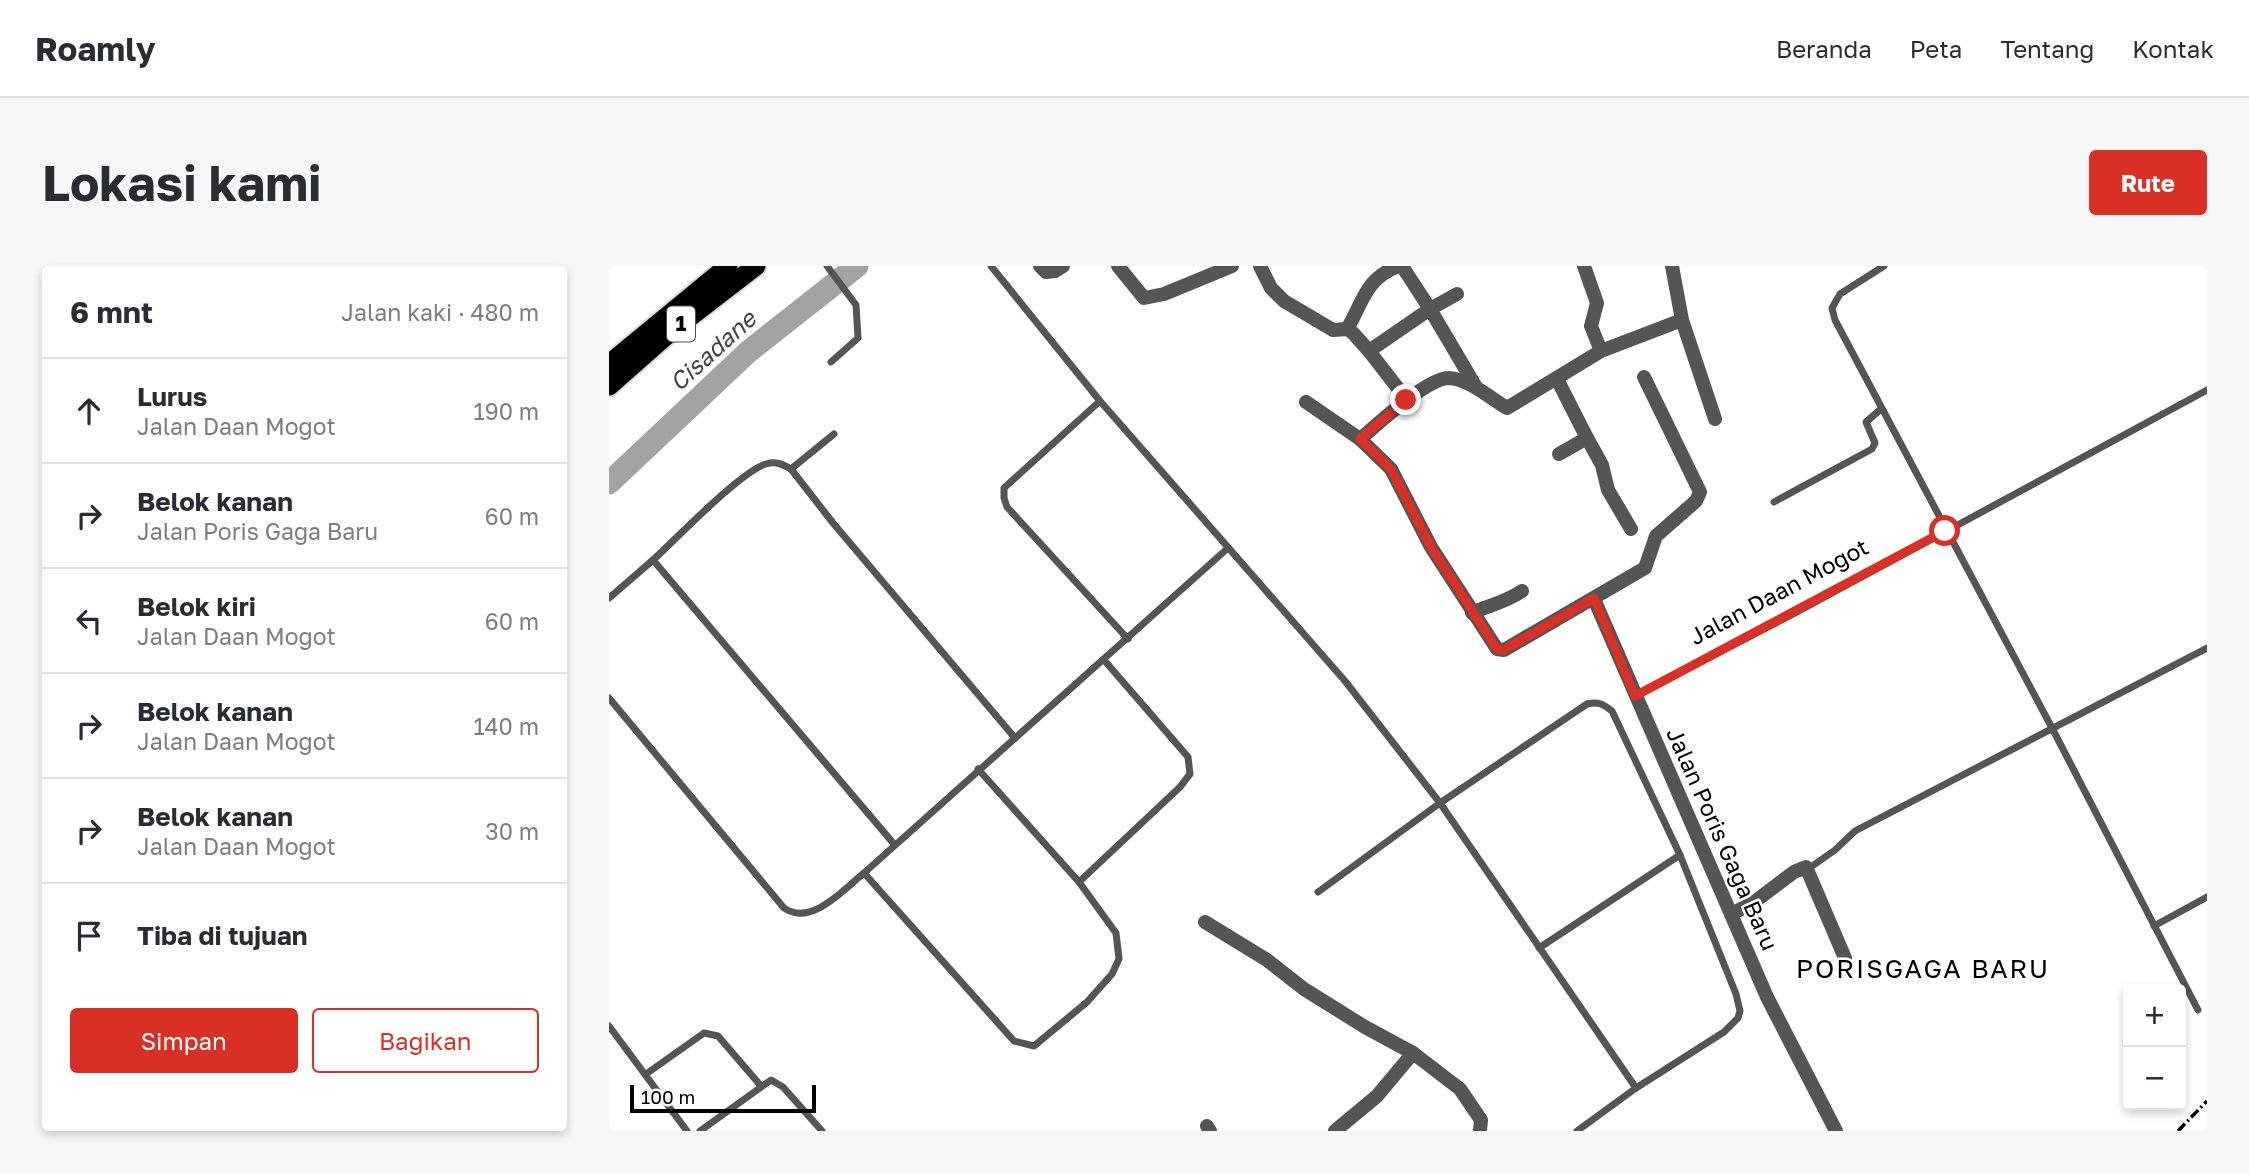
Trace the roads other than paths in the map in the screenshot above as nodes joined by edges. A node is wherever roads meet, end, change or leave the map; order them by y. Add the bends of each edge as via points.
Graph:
1 (728, 266) edge
2 (756, 266) edge
3 (827, 266) edge
4 (1040, 266) edge
5 (1063, 266) edge
6 (1118, 266) edge
7 (1232, 266) edge
8 (1260, 266) edge
9 (1400, 266) edge
10 (1584, 266) edge
11 (1884, 266) edge
12 (1672, 268) edge
13 (995, 269) edge
14 (1457, 294) dead end
15 (1430, 309) junction
16 (1682, 320) junction
17 (1346, 329) junction
18 (1369, 351) junction
19 (1601, 351) junction
20 (831, 362) dead end
21 (609, 364) edge
22 (1644, 377) dead end
23 (1556, 379) junction
24 (609, 386) edge
25 (1477, 390) junction
26 (2207, 390) edge
27 (1406, 400) junction
28 (1100, 401) junction
29 (1306, 402) dead end
30 (1881, 409) junction
31 (1715, 419) dead end
32 (834, 434) dead end
33 (1587, 438) junction
34 (1360, 439) junction
35 (1559, 454) dead end
36 (792, 468) junction
37 (1774, 502) dead end
38 (1631, 529) dead end
39 (1945, 531) junction
40 (1228, 548) junction
41 (653, 560) junction
42 (1522, 591) dead end
43 (609, 598) edge
44 (1594, 598) junction
45 (1472, 613) junction
46 (1128, 639) junction
47 (2207, 648) edge
48 (1104, 660) junction
49 (1635, 696) junction
50 (609, 698) edge
51 (2052, 728) junction
52 (1015, 737) junction
53 (978, 769) junction
54 (1440, 803) junction
55 (894, 844) junction
56 (1680, 855) junction
57 (1808, 869) junction
58 (864, 873) junction
59 (1079, 882) junction
60 (1318, 892) dead end
61 (2207, 897) edge
62 (1731, 914) junction
63 (1205, 922) dead end
64 (2154, 926) junction
65 (1539, 948) junction
66 (1845, 958) dead end
67 (2198, 1010) dead end
68 (609, 1026) edge
69 (1413, 1053) junction
70 (646, 1074) junction
71 (761, 1086) junction
72 (1636, 1088) junction
73 (687, 1131) edge
74 (700, 1131) edge
75 (823, 1131) edge
76 (1335, 1131) edge
77 (1480, 1131) edge
78 (1577, 1131) edge
79 (1836, 1131) edge

1 - 21 highway, 1
2 - 24 highway, 1
3 - 20 lane via 856,305 858,338
4 - 5 street via 1055,271
6 - 7 street via 1143,298
8 - 17 street via 1284,301 1333,330
9 - 15 street
9 - 17 street via 1381,273 1369,285
10 - 19 street via 1597,303 1591,326
11 - 30 lane via 1840,294 1832,308
12 - 16 street
13 - 28 lane
14 - 15 street
15 - 18 street
15 - 25 street
16 - 19 street
16 - 31 street
17 - 18 street
18 - 27 street
19 - 23 street
22 - 44 street via 1700,492 1696,501 1655,536 1645,568
23 - 25 street via 1507,408
23 - 33 street
25 - 27 street via 1449,378 1437,380
26 - 39 lane, Jalan Daan Mogot
27 - 34 street
28 - 40 lane
28 - 46 lane via 1004,488 1004,498 1007,508
29 - 34 street
30 - 37 lane via 1866,422 1875,443 1872,449
30 - 39 lane
32 - 36 lane
33 - 35 street
33 - 38 street via 1602,465 1608,490
34 - 45 street via 1391,469
36 - 41 lane via 776,462 762,464
36 - 52 lane via 833,523
39 - 49 lane, Jalan Daan Mogot
39 - 51 lane
40 - 46 lane
40 - 54 lane via 1345,681
41 - 43 lane
41 - 55 lane
42 - 45 street
44 - 45 street via 1504,650 1497,649
44 - 49 street, Jalan Poris Gaga Baru
46 - 48 lane
47 - 51 lane
48 - 52 lane
48 - 59 lane via 1188,757 1190,774
49 - 62 street, Jalan Poris Gaga Baru
50 - 58 lane via 784,908 804,914
51 - 57 lane via 1854,831
51 - 64 lane
52 - 53 lane
53 - 55 lane
53 - 59 lane
54 - 56 lane via 1595,702 1617,719
54 - 60 lane
54 - 65 lane
55 - 58 lane
56 - 65 lane
56 - 72 lane via 1740,1011 1724,1032
57 - 62 street via 1798,869
57 - 66 street
58 - 59 lane via 1014,1041 1034,1046 1087,1002 1119,959 1116,933
61 - 64 lane
62 - 79 street, Jalan Poris Gaga Baru via 1767,997
63 - 69 street via 1314,995
64 - 67 lane
65 - 72 lane
68 - 70 lane
69 - 76 street via 1377,1096
69 - 77 street via 1465,1094 1481,1120
70 - 71 lane via 704,1033 718,1036 729,1046
70 - 73 lane
71 - 74 lane
71 - 75 lane via 769,1081 778,1083
72 - 78 lane

